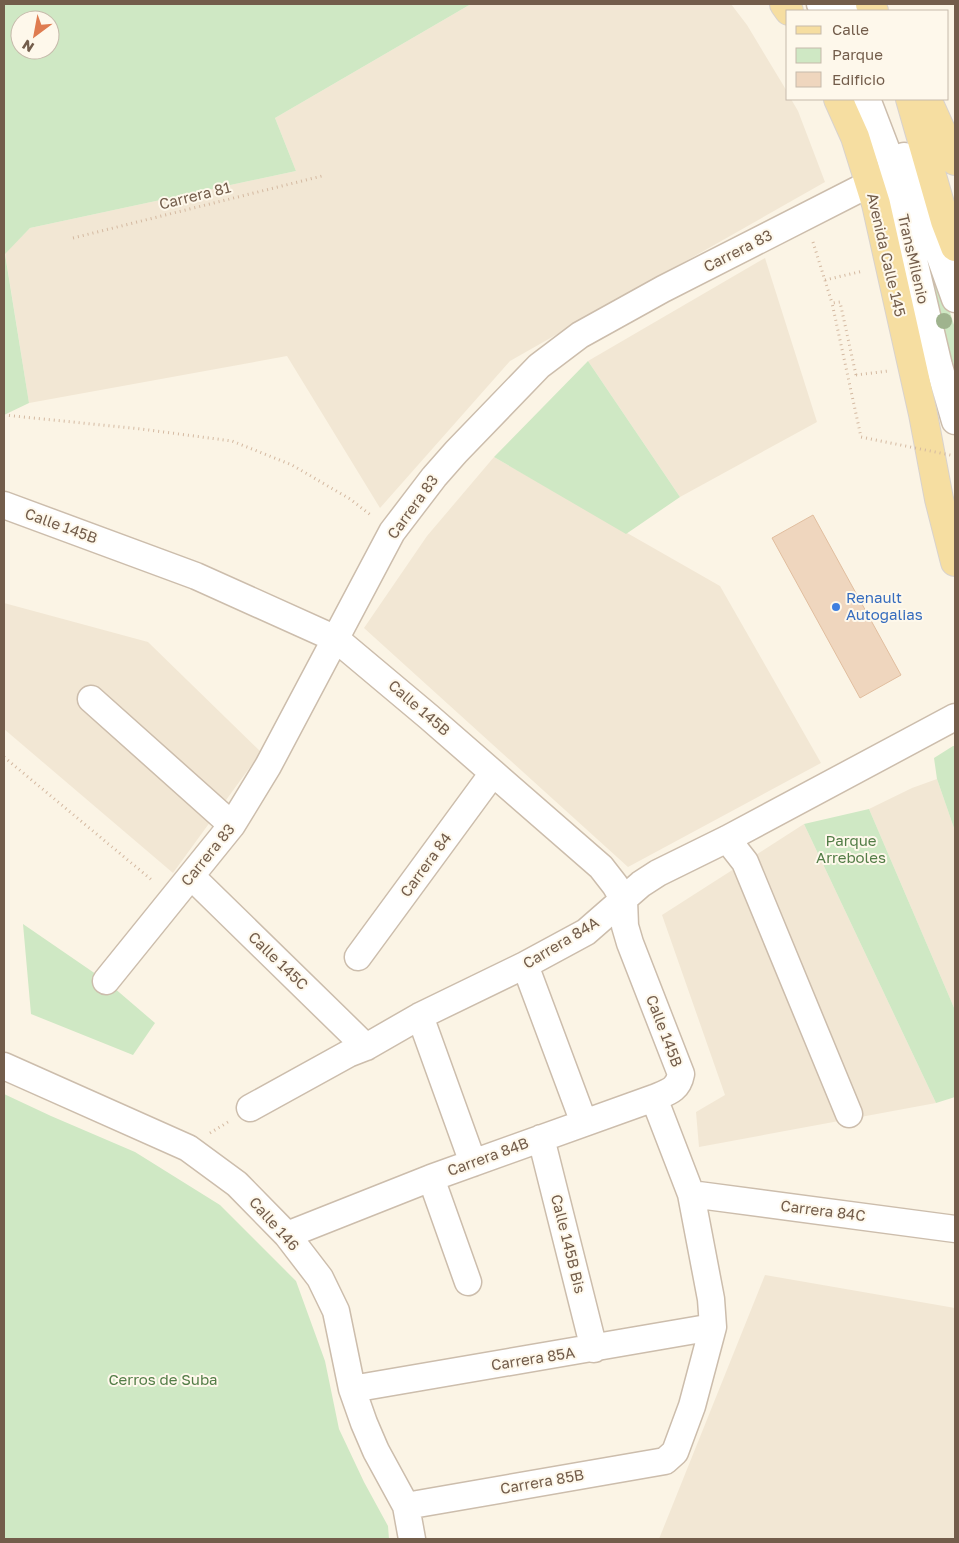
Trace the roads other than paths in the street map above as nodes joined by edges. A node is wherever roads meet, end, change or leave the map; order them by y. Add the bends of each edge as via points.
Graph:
1 (838, 100) edge
2 (867, 100) edge
3 (883, 100) edge
4 (910, 100) edge
5 (927, 100) edge
6 (898, 140) junction
7 (955, 161) edge
8 (869, 184) junction
9 (945, 221) junction
10 (955, 247) edge
11 (955, 299) edge
12 (922, 414) junction
13 (955, 421) edge
14 (955, 497) edge
15 (4, 505) edge
16 (955, 562) edge
17 (336, 639) junction
18 (91, 699) dead end
19 (955, 717) edge
20 (493, 773) junction
21 (232, 825) junction
22 (728, 839) junction
23 (191, 876) junction
24 (624, 900) junction
25 (358, 957) dead end
26 (525, 965) junction
27 (106, 981) dead end
28 (420, 1016) junction
29 (366, 1047) junction
30 (4, 1066) edge
31 (681, 1074) joint
32 (654, 1098) junction
33 (250, 1108) road end
34 (849, 1114) dead end
35 (584, 1123) junction
36 (541, 1138) junction
37 (473, 1163) junction
38 (431, 1178) junction
39 (691, 1194) junction
40 (955, 1229) edge
41 (287, 1235) junction
42 (468, 1282) dead end
43 (713, 1327) junction
44 (594, 1349) junction
45 (352, 1389) junction
46 (406, 1506) junction
47 (412, 1539) edge

1 - 8 main road, Avenida Calle 145 via 855,137
2 - 13 street, TransMilenio via 890,159 938,366
3 - 6 street, TransMilenio
4 - 9 main road
5 - 7 main road
6 - 9 street
6 - 11 street, TransMilenio
8 - 12 main road, Avenida Calle 145
8 - 17 street, Carrera 83 via 663,289 589,330 539,366 456,452 392,532
9 - 10 main road
12 - 14 main road, Avenida Calle 145
12 - 16 main road, Avenida Calle 145
15 - 17 street, Calle 145B via 196,576
17 - 20 street, Calle 145B
17 - 21 street, Carrera 83 via 268,766
18 - 21 street
19 - 22 street, Carrera 84A
20 - 24 street, Calle 145B via 601,867
20 - 25 street, Carrera 84
21 - 23 street, Carrera 83
22 - 24 street, Carrera 84A via 658,873
22 - 34 street via 745,862
23 - 27 street, Carrera 83
23 - 29 street, Calle 145C
24 - 26 street, Carrera 84A via 586,932
24 - 31 street, Calle 145B via 625,926 630,943
26 - 28 street, Carrera 84A
26 - 35 street
28 - 29 street, Carrera 84A
28 - 37 street
29 - 33 street, Carrera 84A
30 - 41 street, Calle 146 via 188,1148 237,1184
31 - 32 street, Carrera 84B via 680,1083
32 - 35 street, Carrera 84B
32 - 39 street
35 - 36 street, Carrera 84B
36 - 37 street, Carrera 84B
36 - 44 street, Calle 145B Bis
37 - 38 street, Carrera 84B
38 - 41 street, Carrera 84B
38 - 42 street
39 - 40 street, Carrera 84C
39 - 43 street via 711,1299
41 - 45 street, Calle 146 via 320,1278 336,1311
43 - 44 street, Carrera 85A
43 - 46 street, Carrera 85B via 676,1452 665,1461
44 - 45 street, Carrera 85A
45 - 46 street, Calle 146 via 376,1451
46 - 47 street, Calle 146

